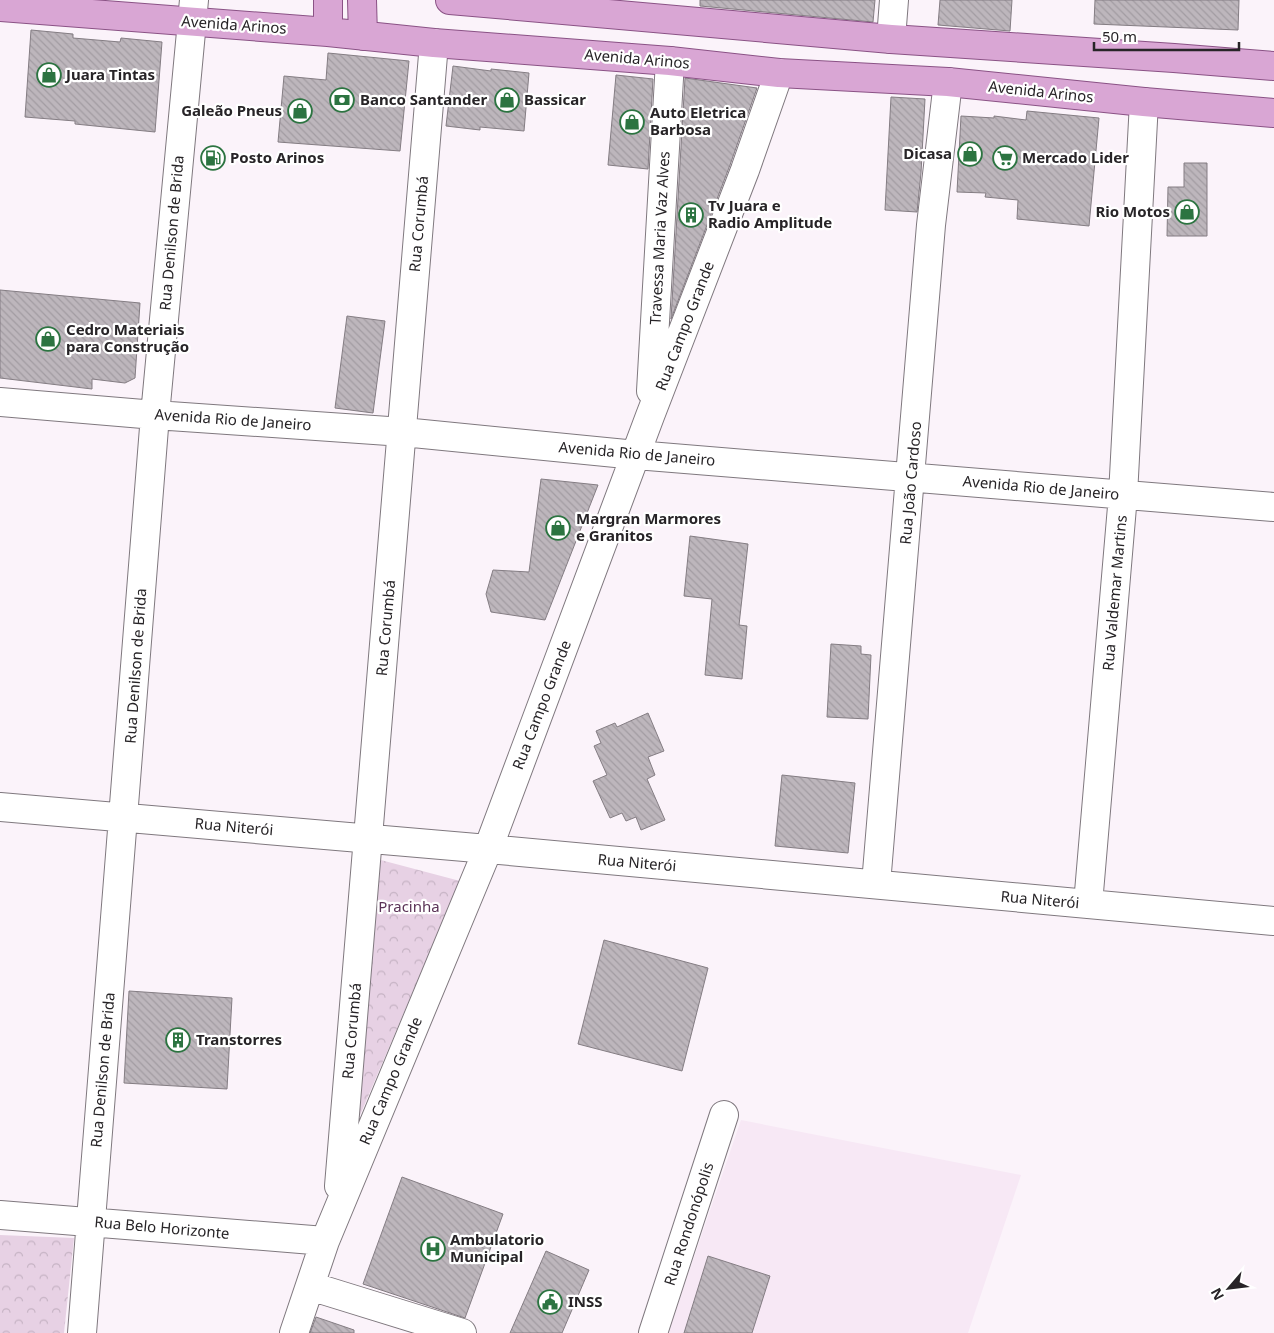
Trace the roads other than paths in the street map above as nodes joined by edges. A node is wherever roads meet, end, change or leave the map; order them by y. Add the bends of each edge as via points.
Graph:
1 (328, 0) edge
2 (362, 0) edge
3 (450, 0) edge
4 (894, 0) edge
5 (0, 7) edge
6 (193, 11) edge
7 (328, 32) junction
8 (363, 36) junction
9 (891, 39) junction
10 (434, 43) junction
11 (670, 61) junction
12 (1274, 66) edge
13 (779, 73) junction
14 (948, 82) junction
15 (1144, 102) junction
16 (1274, 113) edge
17 (0, 402) edge
18 (155, 415) junction
19 (650, 416) junction
20 (403, 432) junction
21 (636, 455) junction
22 (911, 477) junction
23 (1123, 495) junction
24 (1274, 507) edge
25 (0, 807) edge
26 (124, 818) junction
27 (368, 839) junction
28 (488, 849) junction
29 (876, 884) junction
30 (1088, 904) junction
31 (1274, 921) edge
32 (724, 1115) dead end
33 (336, 1213) junction
34 (0, 1215) edge
35 (91, 1222) junction
36 (325, 1241) junction
37 (310, 1286) junction
38 (82, 1333) edge
39 (294, 1333) edge
40 (462, 1333) edge
41 (652, 1333) edge

1 - 7 main road
2 - 8 main road
3 - 9 main road
4 - 9 street
5 - 6 main road, Avenida Arinos
6 - 7 main road, Avenida Arinos
6 - 18 street, Rua Denilson de Brida
7 - 8 main road, Avenida Arinos
8 - 10 main road, Avenida Arinos
9 - 12 main road
10 - 11 main road, Avenida Arinos
10 - 20 street, Rua Corumbá
11 - 13 main road, Avenida Arinos
11 - 19 street, Travessa Maria Vaz Alves
13 - 14 main road, Avenida Arinos
13 - 19 street, Rua Campo Grande
14 - 15 main road, Avenida Arinos
14 - 22 street, Rua João Cardoso via 931,225
15 - 16 main road, Avenida Arinos
15 - 23 street, Rua Valdemar Martins
17 - 18 street, Avenida Rio de Janeiro
18 - 20 street, Avenida Rio de Janeiro
18 - 26 street, Rua Denilson de Brida
19 - 21 street, Rua Campo Grande
20 - 21 street, Avenida Rio de Janeiro
20 - 27 street, Rua Corumbá
21 - 22 street, Avenida Rio de Janeiro
21 - 28 street, Rua Campo Grande
22 - 23 street, Avenida Rio de Janeiro
22 - 29 street, Rua João Cardoso
23 - 24 street, Avenida Rio de Janeiro
23 - 30 street, Rua Valdemar Martins
25 - 26 street, Rua Niterói
26 - 27 street, Rua Niterói
26 - 35 street, Rua Denilson de Brida
27 - 28 street, Rua Niterói
27 - 33 street, Rua Corumbá
28 - 29 street, Rua Niterói
28 - 33 street, Rua Campo Grande
29 - 30 street, Rua Niterói
30 - 31 street, Rua Niterói
32 - 41 street, Rua Rondonópolis
33 - 36 street, Rua Campo Grande
34 - 35 street, Rua Belo Horizonte
35 - 36 street, Rua Belo Horizonte
35 - 38 street, Rua Denilson de Brida
36 - 37 street, Rua Campo Grande
37 - 39 street, Rua Campo Grande
37 - 40 street

